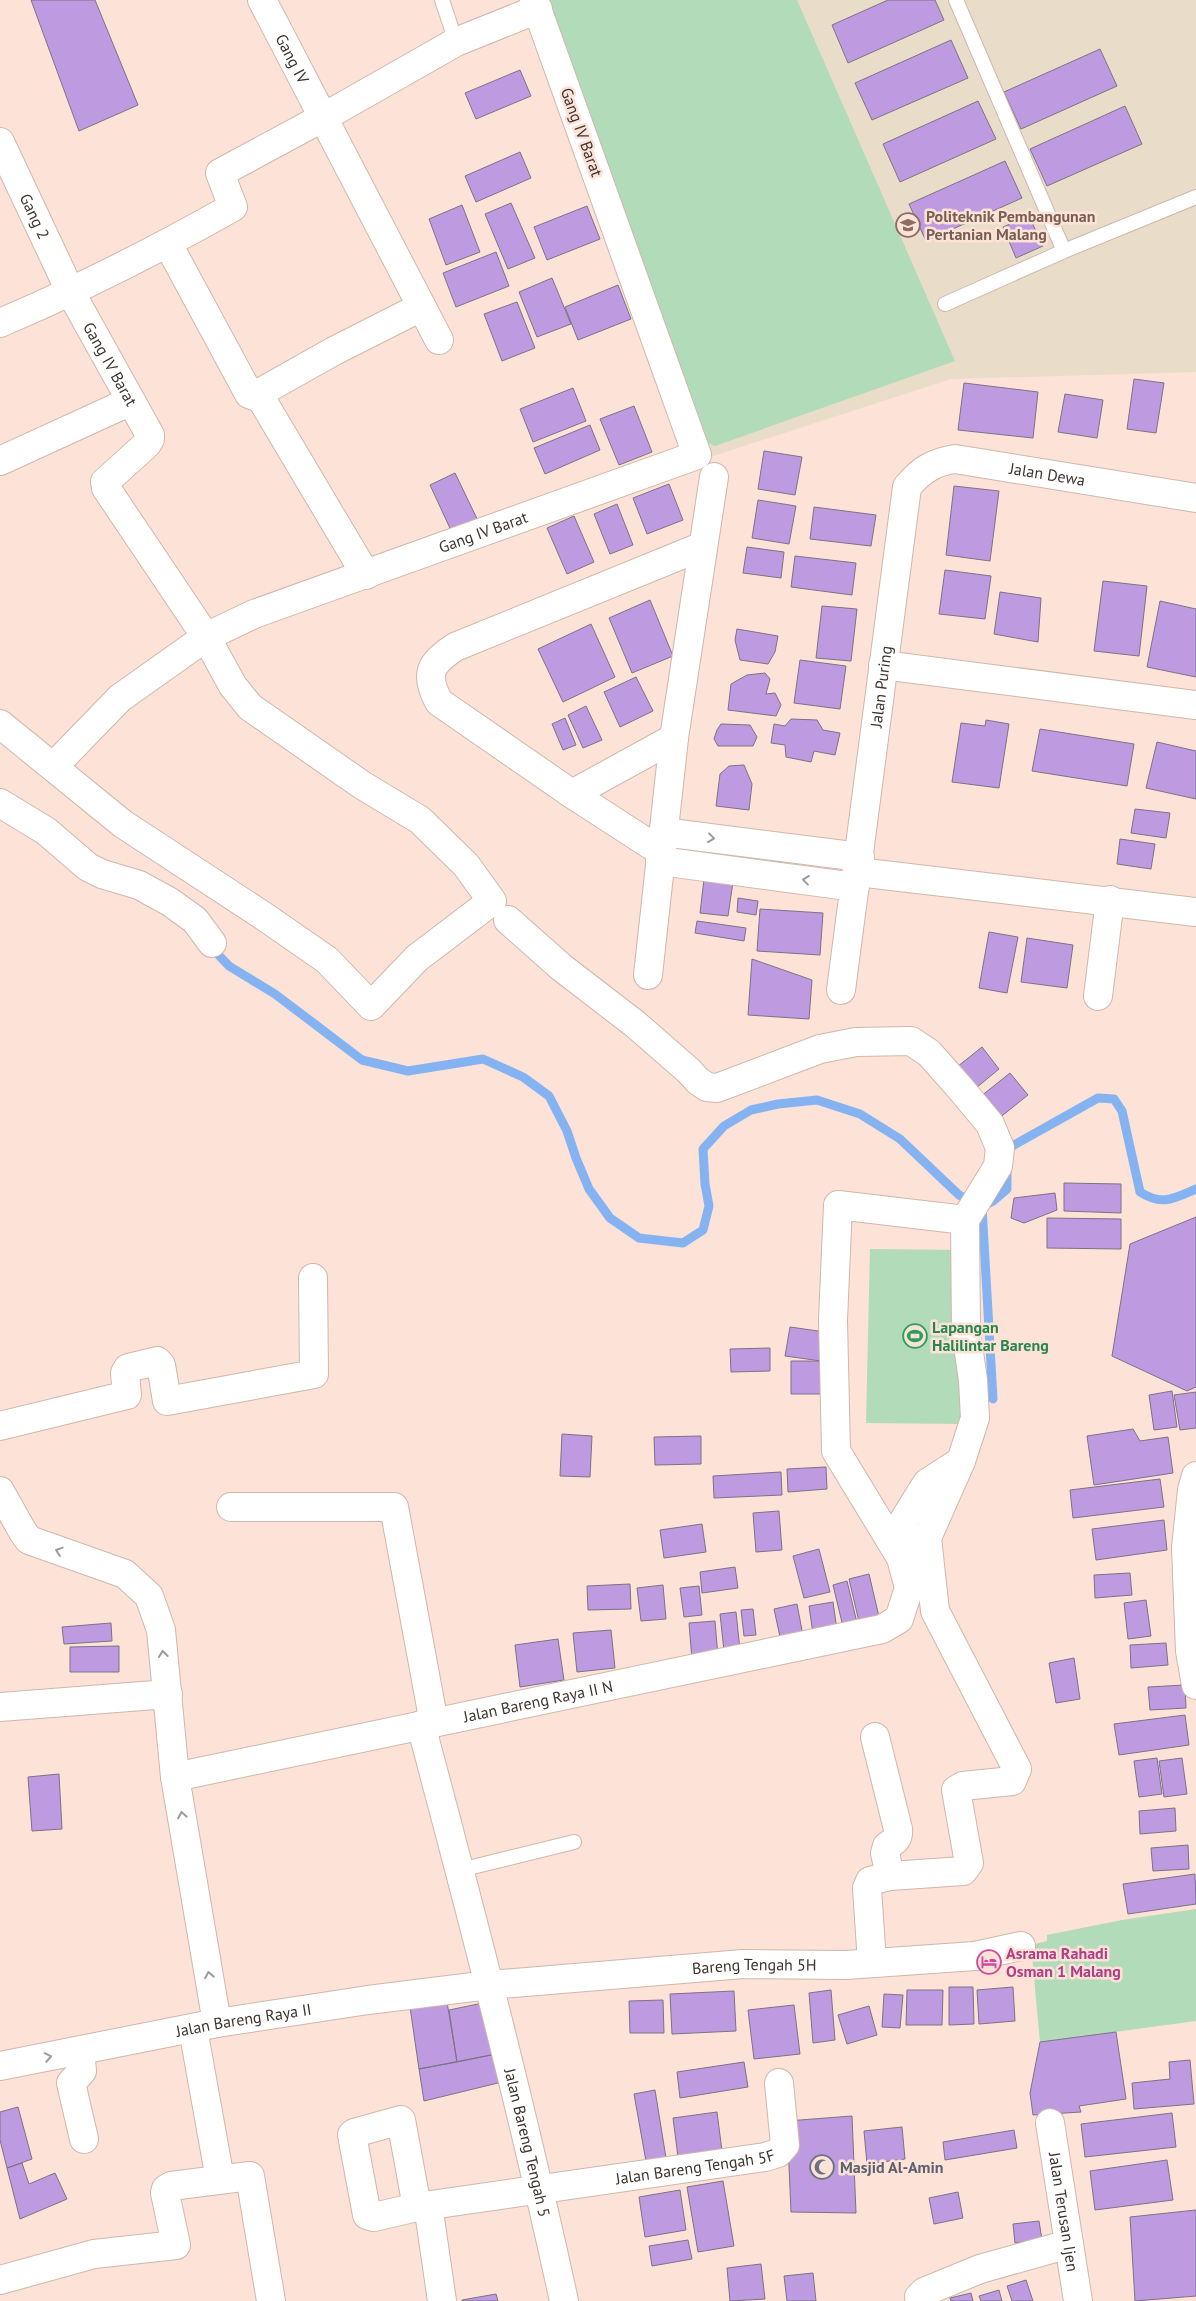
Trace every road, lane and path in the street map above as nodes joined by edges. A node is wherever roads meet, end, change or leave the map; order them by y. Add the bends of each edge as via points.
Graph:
1 (262, 0) edge
2 (442, 0) edge
3 (956, 0) edge
4 (536, 4) edge
5 (456, 42) junction
6 (324, 117) junction
7 (0, 142) edge
8 (1196, 197) edge
9 (168, 244) junction
10 (1064, 250) junction
11 (71, 293) junction
12 (945, 304) dead end
13 (421, 307) junction
14 (0, 323) edge
15 (439, 340) dead end
16 (259, 394) junction
17 (131, 401) junction
18 (0, 461) edge
19 (714, 477) dead end
20 (907, 487) joint
21 (1196, 498) edge
22 (703, 546) junction
23 (366, 574) junction
24 (206, 637) junction
25 (882, 665) junction
26 (1196, 705) edge
27 (0, 724) edge
28 (674, 738) junction
29 (53, 767) junction
30 (572, 794) junction
31 (0, 803) edge
32 (661, 848) junction
33 (857, 872) junction
34 (1110, 900) junction
35 (1196, 912) edge
36 (508, 920) dead end
37 (212, 943) dead end
38 (648, 975) dead end
39 (841, 990) dead end
40 (1098, 996) dead end
41 (965, 1220) junction
42 (313, 1278) dead end
43 (0, 1426) edge
44 (961, 1462) junction
45 (1196, 1476) edge
46 (0, 1491) edge
47 (231, 1507) dead end
48 (1191, 1550) edge
49 (901, 1558) junction
50 (1196, 1685) edge
51 (168, 1694) junction
52 (0, 1707) edge
53 (427, 1724) junction
54 (875, 1737) dead end
55 (175, 1777) junction
56 (574, 1842) dead end
57 (460, 1870) junction
58 (890, 1876) junction
59 (1020, 1946) dead end
60 (872, 1963) junction
61 (489, 1985) junction
62 (205, 2026) junction
63 (80, 2051) junction
64 (0, 2066) edge
65 (779, 2083) dead end
66 (1050, 2123) dead end
67 (84, 2139) dead end
68 (220, 2179) junction
69 (540, 2190) junction
70 (422, 2206) junction
71 (1069, 2244) junction
72 (0, 2280) edge
73 (271, 2301) edge
74 (442, 2301) edge
75 (564, 2301) edge
76 (920, 2301) edge
77 (1078, 2301) edge

1 - 6 street, Gang IV
2 - 5 lane
3 - 10 lane
4 - 5 street
4 - 23 street, Gang IV Barat via 697,455
5 - 6 street
6 - 9 street via 220,173 233,207
6 - 13 street, Gang IV
7 - 11 street, Gang 2
8 - 10 lane
9 - 11 street
9 - 16 street via 250,394
10 - 12 lane
11 - 14 street
11 - 17 street, Gang IV Barat
13 - 15 street, Gang IV
13 - 16 street
16 - 23 street
17 - 18 street
17 - 24 street, Gang IV Barat via 150,439 109,477 105,482 106,488
19 - 22 street
20 - 21 street, Jalan Dewa via 930,466 955,459
20 - 25 street, Jalan Puring
22 - 28 street
22 - 30 street via 455,647 431,668 430,686 439,702
23 - 24 street, Gang IV Barat via 254,614
24 - 29 street via 120,698
24 - 29 street via 232,686 250,707 362,785 420,820 466,865 492,901 418,958 371,1006 327,960 123,824
25 - 26 street
25 - 33 street, Jalan Puring
27 - 29 street
28 - 30 street
28 - 32 street
30 - 32 street
31 - 37 street via 46,831 88,867 139,885 170,902 195,920
32 - 33 street
32 - 38 street
33 - 34 street
33 - 39 street, Jalan Puring
34 - 35 street
34 - 40 street
36 - 41 street via 707,1087 717,1088 820,1049 856,1042 911,1041 929,1053 990,1124 1000,1148 998,1166
41 - 44 street via 966,1332 975,1418
41 - 49 street via 838,1205 833,1320 836,1451
42 - 43 street via 314,1374 167,1401 161,1366 157,1361 128,1368 125,1373 127,1395
44 - 49 street via 927,1483 904,1520
44 - 58 street via 927,1538 935,1611 1017,1769 1012,1781 962,1786 956,1790 969,1863 963,1871
45 - 48 street via 1192,1490
51 -> 46 street via 161,1630 149,1596 125,1574 30,1540 22,1532
47 - 53 street, Jalan Bareng Tengah 5 via 394,1507
48 - 50 street via 1190,1651
49 - 53 street, Jalan Bareng Raya II N via 909,1588 899,1619 882,1629
51 - 52 street
51 - 55 street
53 - 55 street, Jalan Bareng Raya II N
53 - 57 street, Jalan Bareng Tengah 5
54 - 58 street via 899,1836 887,1846 885,1853
62 -> 55 street
56 - 57 lane
57 - 61 street, Jalan Bareng Tengah 5
58 - 60 street via 870,1881 867,1888
59 - 60 street, Bareng Tengah 5H via 975,1956
60 - 61 street, Bareng Tengah 5H via 744,1964
61 - 62 street, Jalan Bareng Raya II
61 - 69 street, Jalan Bareng Tengah 5
62 - 63 street, Jalan Bareng Raya II
62 - 68 street
64 -> 63 street, Jalan Bareng Raya II
63 - 67 street via 82,2071 71,2083
65 - 69 street, Jalan Bareng Tengah 5F via 785,2145 778,2153
66 - 71 street, Jalan Terusan Ijen
68 - 72 street via 166,2189 176,2245 94,2254
68 - 73 street via 250,2176
69 - 70 street, Jalan Bareng Tengah 5F
69 - 75 street, Jalan Bareng Tengah 5
70 - 70 street, Jalan Bareng Tengah 5F via 374,2217 367,2215 352,2135 401,2120
70 - 74 street
71 - 76 street via 980,2270 924,2292 919,2297
71 - 77 street, Jalan Terusan Ijen

